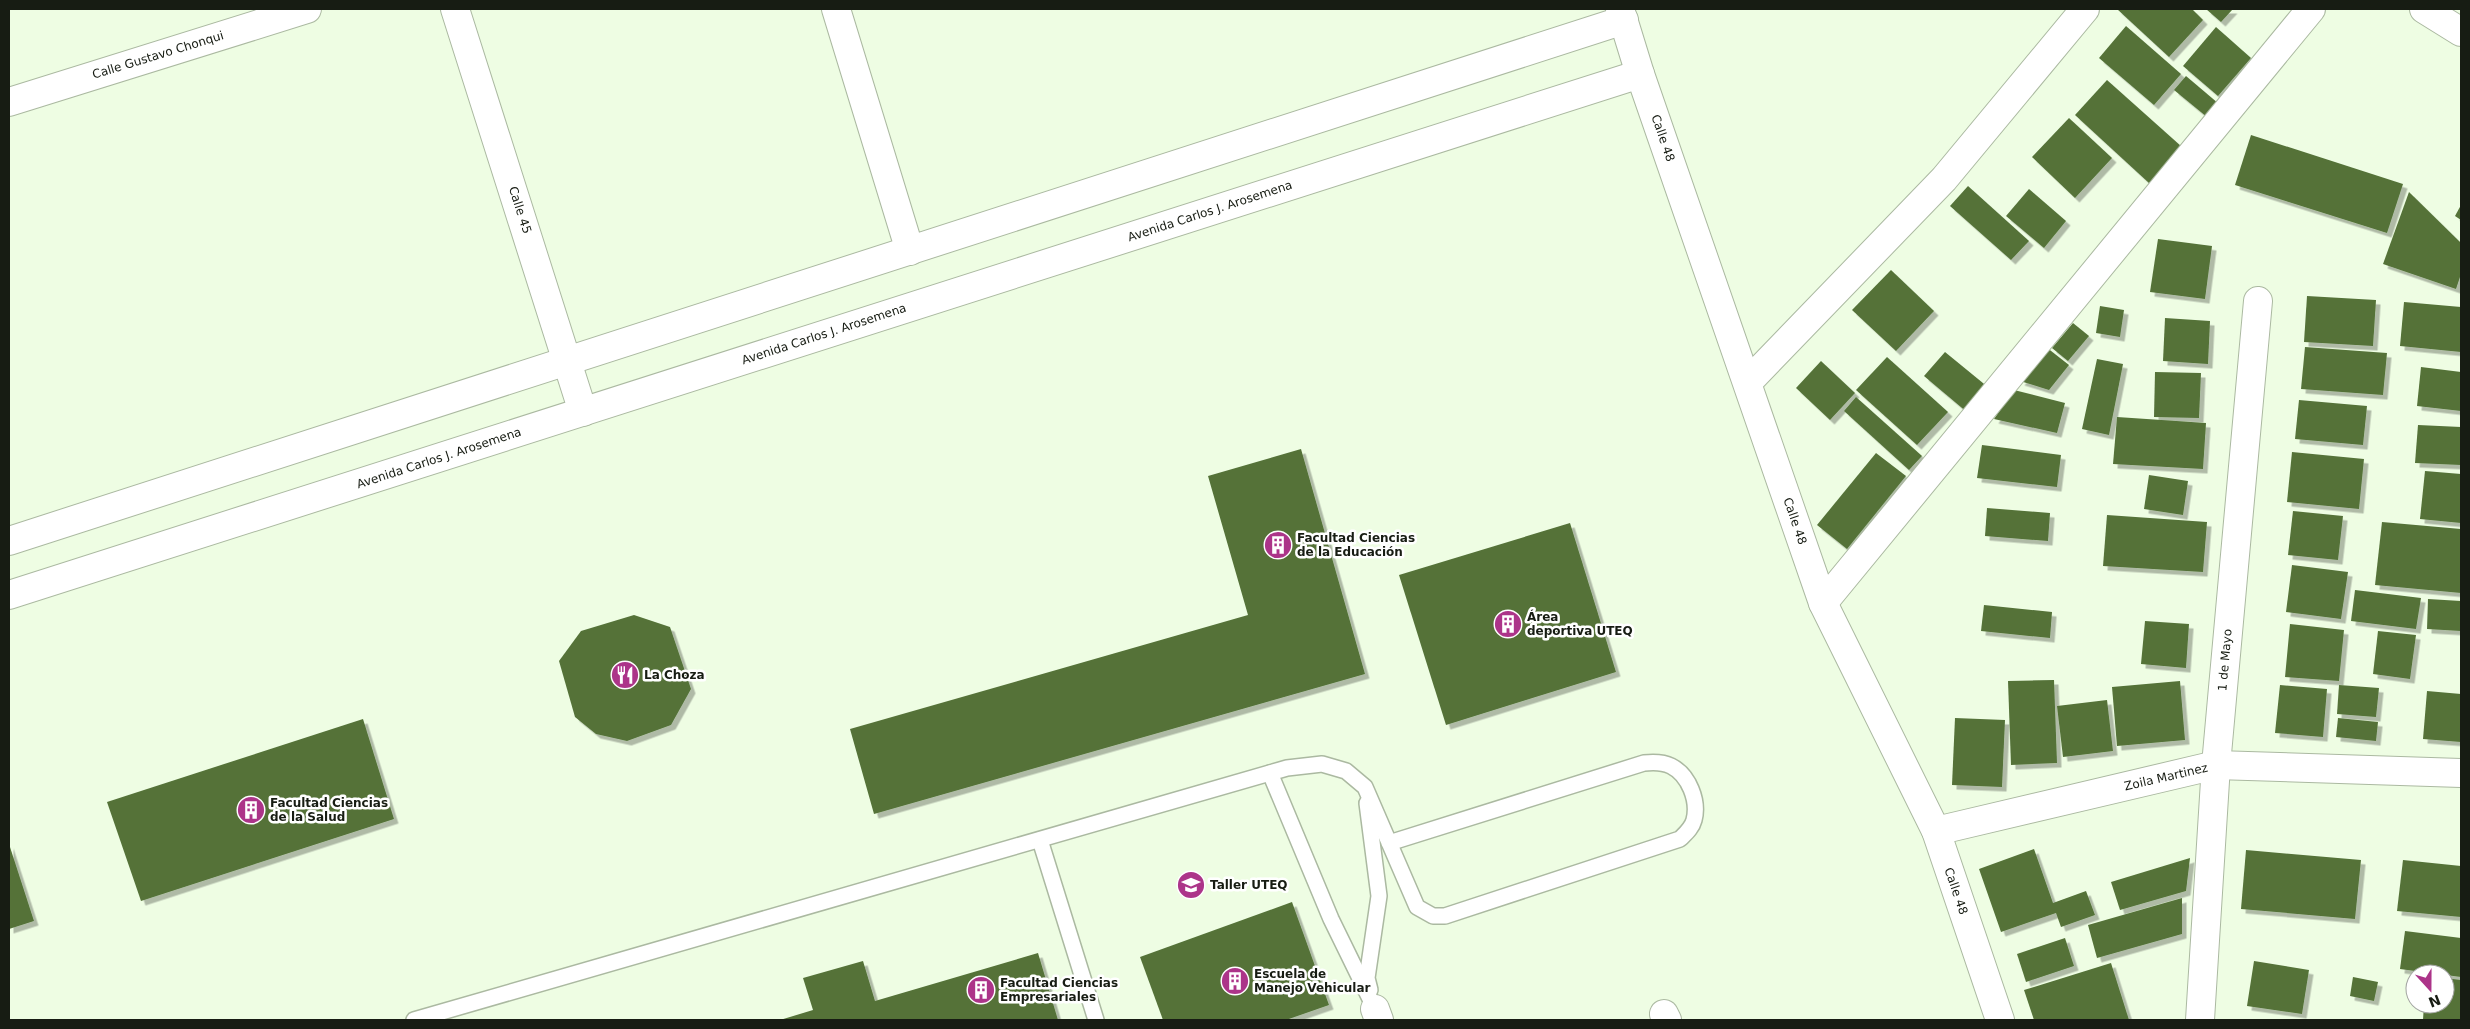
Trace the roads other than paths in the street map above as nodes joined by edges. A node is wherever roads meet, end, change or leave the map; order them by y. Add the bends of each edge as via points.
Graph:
1 (307, 9) edge
2 (455, 9) edge
3 (836, 9) edge
4 (2085, 9) edge
5 (2311, 9) edge
6 (2424, 9) edge
7 (1622, 14) edge
8 (2461, 32) edge
9 (1640, 74) junction
10 (9, 102) edge
11 (910, 250) junction
12 (2258, 301) dead end
13 (568, 361) junction
14 (1748, 382) junction
15 (583, 412) junction
16 (9, 541) edge
17 (9, 595) edge
18 (1824, 603) junction
19 (2216, 765) junction
20 (2461, 773) edge
21 (1270, 774) junction
22 (1365, 786) junction
23 (1936, 831) junction
24 (1040, 840) junction
25 (1390, 843) junction
26 (1377, 1014) edge
27 (414, 1020) edge
28 (1096, 1020) edge
29 (2000, 1020) edge
30 (2200, 1020) edge

1 - 10 street, Calle Gustavo Chonqui
2 - 13 street, Calle 45
3 - 11 street
4 - 14 street via 1944,178
5 - 18 street
6 - 8 street
7 - 9 street, Calle 48
7 - 11 street
9 - 14 street, Calle 48
9 - 15 street, Avenida Carlos J. Arosemena
11 - 13 street
12 - 19 street, 1 de Mayo
13 - 15 street, Calle 45
13 - 16 street
14 - 18 street, Calle 48
15 - 17 street, Avenida Carlos J. Arosemena
18 - 23 street, Calle 48
19 - 20 street, Zoila Martinez
19 - 23 street, Zoila Martinez
19 - 30 street, 1 de Mayo
21 - 22 lane via 1322,764 1346,771
21 - 24 lane
21 - 26 lane via 1331,918
22 - 25 lane
22 - 26 lane via 1379,896 1367,978
23 - 29 street, Calle 48
24 - 27 lane
24 - 28 lane
25 - 25 lane via 1417,907 1433,916 1445,916 1680,839 1695,820 1692,789 1672,766 1659,762 1644,763

